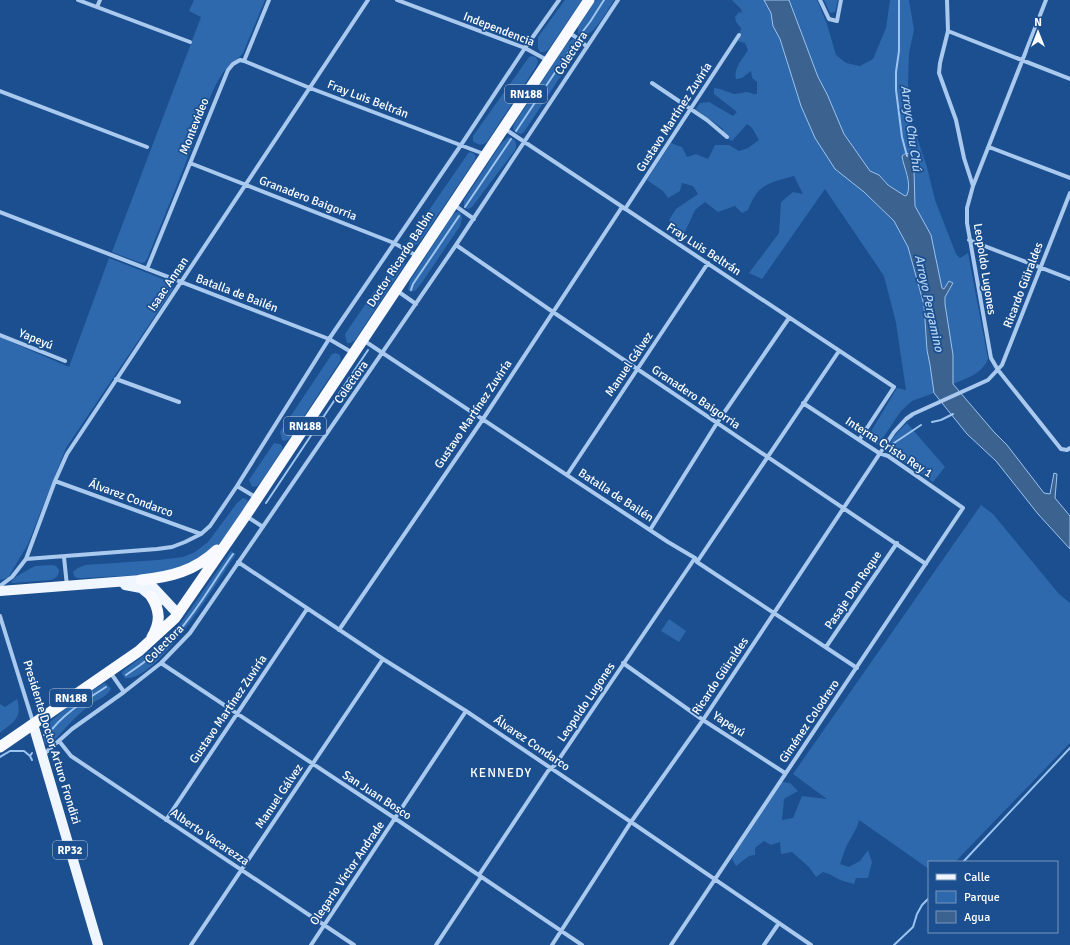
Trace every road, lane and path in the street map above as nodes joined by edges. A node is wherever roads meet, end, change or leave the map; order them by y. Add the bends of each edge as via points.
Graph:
1 (78, 0) edge
2 (100, 0) edge
3 (269, 0) edge
4 (368, 0) edge
5 (397, 0) edge
6 (559, 0) edge
7 (589, 0) edge
8 (618, 0) edge
9 (820, 0) edge
10 (841, 0) edge
11 (947, 0) edge
12 (1046, 0) edge
13 (97, 7) junction
14 (948, 31) junction
15 (567, 32) junction
16 (739, 35) dead end
17 (190, 42) dead end
18 (587, 47) junction
19 (525, 48) junction
20 (548, 60) junction
21 (1023, 60) junction
22 (244, 62) junction
23 (1070, 79) edge
24 (652, 83) dead end
25 (310, 88) junction
26 (0, 91) edge
27 (691, 109) junction
28 (503, 128) junction
29 (728, 137) dead end
30 (525, 142) junction
31 (461, 145) junction
32 (147, 147) dead end
33 (989, 147) junction
34 (486, 154) junction
35 (190, 163) junction
36 (1070, 178) edge
37 (246, 184) junction
38 (973, 186) junction
39 (1070, 193) edge
40 (452, 204) junction
41 (623, 208) junction
42 (0, 212) edge
43 (474, 219) junction
44 (969, 240) junction
45 (394, 242) junction
46 (456, 245) junction
47 (417, 257) junction
48 (708, 263) junction
49 (1041, 267) junction
50 (147, 269) junction
51 (1070, 279) edge
52 (181, 282) junction
53 (396, 289) junction
54 (416, 304) junction
55 (553, 312) junction
56 (789, 318) junction
57 (0, 335) edge
58 (329, 339) junction
59 (363, 339) junction
60 (838, 351) junction
61 (383, 353) junction
62 (353, 354) junction
63 (65, 361) dead end
64 (637, 369) junction
65 (998, 370) junction
66 (116, 379) junction
67 (179, 402) dead end
68 (804, 403) junction
69 (483, 420) junction
70 (717, 423) junction
71 (860, 440) junction
72 (1070, 448) edge
73 (879, 453) junction
74 (767, 456) junction
75 (567, 475) junction
76 (55, 481) junction
77 (237, 486) junction
78 (258, 498) junction
79 (843, 508) junction
80 (963, 508) joint
81 (246, 516) junction
82 (263, 527) junction
83 (650, 530) junction
84 (234, 533) junction
85 (201, 534) junction
86 (897, 544) junction
87 (64, 557) junction
88 (26, 558) junction
89 (696, 560) junction
90 (238, 562) junction
91 (926, 564) junction
92 (141, 580) junction
93 (0, 586) edge
94 (67, 587) junction
95 (0, 591) edge
96 (151, 596) junction
97 (307, 609) junction
98 (774, 613) junction
99 (0, 616) edge
100 (177, 616) junction
101 (340, 630) junction
102 (149, 643) junction
103 (826, 647) junction
104 (383, 659) junction
105 (161, 663) junction
106 (623, 663) junction
107 (857, 668) junction
108 (109, 672) junction
109 (124, 692) junction
110 (466, 711) junction
111 (236, 714) junction
112 (703, 720) junction
113 (33, 724) junction
114 (59, 742) junction
115 (0, 747) edge
116 (43, 755) junction
117 (313, 765) junction
118 (551, 768) junction
119 (785, 773) junction
120 (396, 819) junction
121 (166, 820) junction
122 (631, 822) junction
123 (241, 870) junction
124 (480, 876) junction
125 (715, 879) junction
126 (779, 923) junction
127 (324, 925) junction
128 (561, 931) junction
129 (98, 945) edge
130 (191, 945) edge
131 (311, 945) edge
132 (354, 945) edge
133 (436, 945) edge
134 (552, 945) edge
135 (582, 945) edge
136 (671, 945) edge
137 (764, 945) edge
138 (811, 945) edge

1 - 13 street
2 - 13 street
3 - 22 street
4 - 25 street, Isaac Annan
5 - 19 street, Independencia
6 - 19 street
7 - 15 highway, Doctor Ricardo Balbín / RN188
8 - 18 street, Colectora
9 - 10 street via 829,19 837,21
11 - 14 street
12 - 21 street, Leopoldo Lugones
13 - 17 street
14 - 21 street
14 - 38 street via 939,73 956,120
15 - 18 street
15 - 20 highway, Doctor Ricardo Balbín / RN188
16 - 27 street, Gustavo Martínez Zuviría
18 - 30 street, Colectora
19 - 20 street, Independencia
19 - 31 street
20 - 28 highway, Doctor Ricardo Balbín / RN188
21 - 23 street
21 - 33 street, Leopoldo Lugones
22 - 25 street, Fray Luis Beltrán
22 - 35 street, Montevideo via 240,60 228,70
24 - 27 street
25 - 31 street, Fray Luis Beltrán
25 - 37 street, Isaac Annan
26 - 32 street
27 - 29 street
27 - 41 street, Gustavo Martínez Zuviría
28 - 30 street, Fray Luis Beltrán
28 - 34 highway, Doctor Ricardo Balbín / RN188
30 - 41 street, Fray Luis Beltrán
30 - 43 street, Colectora
31 - 34 street, Fray Luis Beltrán
31 - 45 street
33 - 36 street
33 - 38 street, Leopoldo Lugones
34 - 40 highway, Doctor Ricardo Balbín / RN188
35 - 37 street, Granadero Baigorria
35 - 50 street, Montevideo
37 - 45 street, Granadero Baigorria
37 - 52 street, Isaac Annan
38 - 44 street, Leopoldo Lugones via 967,208
39 - 49 street, Ricardo Güiraldes
40 - 43 street
40 - 47 highway, Doctor Ricardo Balbín / RN188
41 - 48 street, Fray Luis Beltrán
41 - 55 street, Gustavo Martínez Zuviría
42 - 50 street, Batalla de Bailén
43 - 46 street, Colectora
44 - 49 street
44 - 65 street, Leopoldo Lugones via 989,350
45 - 47 street, Granadero Baigorria
45 - 58 street
46 - 54 street, Colectora
46 - 55 street, Granadero Baigorria
47 - 53 highway, Doctor Ricardo Balbín / RN188
48 - 56 street, Fray Luis Beltrán
48 - 64 street, Manuel Gálvez
49 - 51 street
49 - 65 street, Ricardo Güiraldes via 1008,352
50 - 52 street, Batalla de Bailén
52 - 58 street, Batalla de Bailén
52 - 66 street, Isaac Annan
53 - 54 street
53 - 59 highway, Doctor Ricardo Balbín / RN188
54 - 61 street, Colectora
55 - 64 street, Granadero Baigorria
55 - 69 street, Gustavo Martínez Zuviría
56 - 60 street, Fray Luis Beltrán
56 - 70 street
57 - 63 street, Yapeyú
58 - 62 street, Batalla de Bailén
58 - 77 street
59 - 61 street, Batalla de Bailén
59 - 62 highway, Doctor Ricardo Balbín / RN188
60 - 68 street, Leopoldo Lugones
60 - 71 street, Fray Luis Beltrán via 894,387
61 - 69 street, Batalla de Bailén
61 - 82 street, Colectora
62 - 78 highway, Doctor Ricardo Balbín / RN188
64 - 70 street, Granadero Baigorria
64 - 75 street, Manuel Gálvez
65 - 72 street, Leopoldo Lugones via 1061,449
65 - 73 street, Ricardo Güiraldes via 988,380 913,414 894,432
66 - 67 street
66 - 76 street, Isaac Annan via 67,454
68 - 71 street, Interna Cristo Rey 1
68 - 74 street, Leopoldo Lugones
69 - 75 street, Batalla de Bailén
69 - 101 street, Gustavo Martínez Zuviría
70 - 74 street, Granadero Baigorria
70 - 83 street
71 - 73 street, Interna Cristo Rey 1
73 - 79 street, Ricardo Güiraldes
73 - 80 street, Interna Cristo Rey 1 via 888,456
74 - 79 street, Granadero Baigorria
74 - 89 street, Leopoldo Lugones
75 - 83 street, Batalla de Bailén
76 - 85 street, Álvarez Condarco
76 - 88 street, Isaac Annan
77 - 78 street
77 - 85 street via 210,526
78 - 81 highway, Doctor Ricardo Balbín / RN188
79 - 86 street, Granadero Baigorria
79 - 98 street, Ricardo Güiraldes
80 - 91 street, Giménez Colodrero
81 - 82 street
81 - 84 highway, Doctor Ricardo Balbín / RN188
82 - 90 street, Colectora
83 - 89 street, Batalla de Bailén
84 - 92 highway via 209,557 189,570 167,577
84 - 100 highway, RN188
85 - 87 street via 172,547
86 - 91 street, Granadero Baigorria
86 - 103 street, Pasaje Don Roque
87 - 88 street
87 - 94 street
88 - 93 street, Isaac Annan via 12,577
89 - 98 street, Batalla de Bailén
89 - 106 street, Leopoldo Lugones
90 - 97 street, Álvarez Condarco
90 - 105 street, Colectora via 190,633
91 - 107 street, Giménez Colodrero
92 - 94 main road
92 - 100 main road via 150,584
94 - 95 main road
94 - 96 main road via 132,585
96 - 100 main road
96 - 102 highway via 159,621
97 - 101 street, Álvarez Condarco
97 - 111 street, Gustavo Martínez Zuviría
98 - 103 street, Batalla de Bailén
98 - 112 street, Ricardo Güiraldes
99 - 113 street, Presidente Doctor Arturo Frondizi
100 - 102 highway, RN188
101 - 104 street, Álvarez Condarco
102 - 108 highway, RN188
103 - 107 street, Batalla de Bailén
104 - 110 street, Álvarez Condarco
104 - 117 street, Manuel Gálvez
105 - 109 street, Colectora
105 - 111 street, San Juan Bosco
106 - 112 street, Yapeyú
106 - 118 street, Leopoldo Lugones
107 - 119 street, Giménez Colodrero
108 - 109 street
108 - 113 highway, RN188
109 - 114 street, Colectora via 72,729
110 - 118 street, Álvarez Condarco
110 - 120 street, Olegario Víctor Andrade
111 - 117 street, San Juan Bosco
111 - 121 street, Gustavo Martínez Zuviría
112 - 119 street, Yapeyú
112 - 122 street, Ricardo Güiraldes
113 - 115 highway, RN188
113 - 116 main road, Presidente Doctor Arturo Frondizi / RP32
114 - 116 street, Colectora
114 - 121 street, Alberto Vacarezza via 71,756
116 - 129 main road, Presidente Doctor Arturo Frondizi / RP32
117 - 120 street, San Juan Bosco
117 - 123 street, Manuel Gálvez
118 - 122 street, Álvarez Condarco
118 - 124 street, Leopoldo Lugones
119 - 125 street, Giménez Colodrero
120 - 124 street, San Juan Bosco
120 - 127 street, Olegario Víctor Andrade
121 - 123 street, Alberto Vacarezza
122 - 125 street, Álvarez Condarco
122 - 128 street, Ricardo Güiraldes
123 - 127 street, Alberto Vacarezza
123 - 130 street, Manuel Gálvez
124 - 128 street, San Juan Bosco
124 - 133 street, Leopoldo Lugones
125 - 126 street, Álvarez Condarco
125 - 136 street, Giménez Colodrero
126 - 137 street
126 - 138 street, Álvarez Condarco
127 - 131 street, Olegario Víctor Andrade
127 - 132 street, Alberto Vacarezza
128 - 134 street, Ricardo Güiraldes
128 - 135 street, San Juan Bosco

